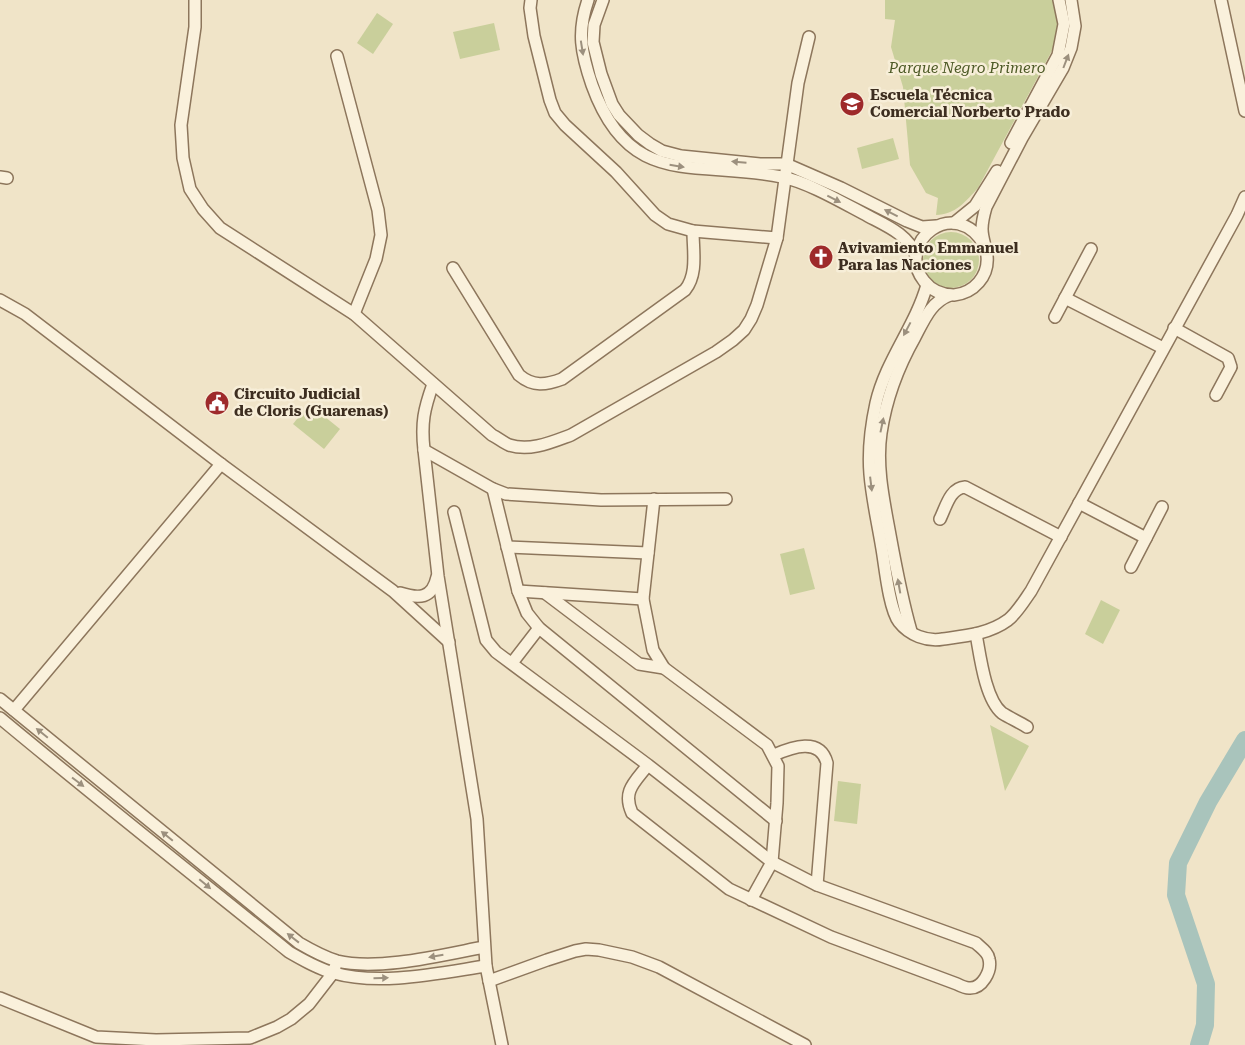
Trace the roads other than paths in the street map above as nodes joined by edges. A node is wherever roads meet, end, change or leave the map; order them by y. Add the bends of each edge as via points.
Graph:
1 (195, 0) edge
2 (531, 0) edge
3 (588, 0) edge
4 (603, 0) edge
5 (1059, 0) edge
6 (1071, 0) edge
7 (1221, 0) edge
8 (810, 37) dead end
9 (337, 56) dead end
10 (1245, 111) edge
11 (786, 164) junction
12 (785, 177) junction
13 (1245, 197) edge
14 (1241, 217) edge
15 (954, 223) junction
16 (936, 226) junction
17 (693, 231) junction
18 (777, 238) junction
19 (985, 246) junction
20 (1091, 249) dead end
21 (916, 256) junction
22 (453, 268) dead end
23 (927, 285) junction
24 (951, 295) junction
25 (1065, 298) junction
26 (0, 300) edge
27 (354, 314) junction
28 (1055, 317) dead end
29 (1174, 328) junction
30 (1163, 348) junction
31 (433, 384) junction
32 (1216, 394) dead end
33 (424, 450) junction
34 (221, 464) junction
35 (493, 489) junction
36 (726, 498) dead end
37 (654, 499) junction
38 (1079, 503) junction
39 (1162, 507) dead end
40 (454, 512) dead end
41 (940, 519) dead end
42 (1061, 537) junction
43 (1146, 538) junction
44 (507, 547) junction
45 (648, 553) junction
46 (1131, 567) dead end
47 (438, 576) junction
48 (393, 591) junction
49 (518, 591) junction
50 (545, 593) junction
51 (643, 599) junction
52 (539, 628) junction
53 (912, 633) junction
54 (976, 634) junction
55 (449, 642) junction
56 (512, 663) junction
57 (664, 668) junction
58 (0, 698) edge
59 (14, 710) junction
60 (0, 718) edge
61 (1026, 727) dead end
62 (774, 756) junction
63 (648, 765) junction
64 (776, 821) junction
65 (772, 862) junction
66 (818, 884) junction
67 (751, 900) junction
68 (484, 947) junction
69 (336, 960) junction
70 (486, 966) junction
71 (333, 973) junction
72 (489, 981) junction
73 (0, 998) edge
74 (502, 1045) edge
75 (805, 1045) edge

1 - 27 street via 181,125 190,189 220,228
2 - 17 street via 534,36 555,113 655,215 668,224
3 -> 12 street via 580,34 586,69 609,120 631,146 647,157 669,165
11 -> 4 street via 681,156 662,151 638,136 612,104 596,55 594,25
5 - 15 street via 1064,24 1058,55 989,185 975,206
19 -> 6 street via 982,231 986,207 1068,57 1075,26
7 - 10 street
8 - 11 street via 798,83
9 - 27 street via 378,210 381,235 376,260
11 - 12 street
16 -> 11 street via 922,227 907,221
12 - 18 street
12 -> 21 street via 888,226 904,237
13 - 14 street
14 - 29 street
15 - 16 street
15 - 19 street via 972,229
16 - 21 street via 923,238
17 - 18 street
17 - 22 street via 693,272 685,290 562,379 542,384 533,384 519,375
18 - 31 street via 757,306 744,330 716,352 571,435 528,448 509,445 492,435
19 - 24 street via 987,262 983,277 969,291
20 - 25 street
21 - 23 street via 917,267
23 - 24 street
23 -> 53 street via 882,382 871,429 870,452 873,498 893,608 899,622
53 -> 24 street via 902,600 883,497 881,433 895,375 907,351 933,306 940,298
25 - 28 street
25 - 30 street
26 - 34 street via 25,314
27 - 31 street
29 - 30 street
29 - 32 street via 1228,358 1231,367
30 - 38 street
31 - 33 street via 425,407
33 - 35 street
33 - 47 street
34 - 48 street
34 - 59 street
35 - 37 street via 506,494 601,500
35 - 44 street
36 - 37 street
37 - 45 street
38 - 42 street
38 - 43 street
39 - 43 street
40 - 56 street via 486,640
41 - 42 street via 954,492 965,487
42 - 54 street via 1018,610 993,629
43 - 46 street
44 - 45 street
44 - 49 street
45 - 51 street
47 - 48 street via 435,587 421,597
47 - 55 street
48 - 55 street
49 - 50 street
49 - 52 street via 527,613
50 - 51 street
50 - 57 street via 639,664
51 - 57 street via 653,650
52 - 56 street
52 - 64 street
53 - 54 street via 924,639 938,640
54 - 61 street via 983,670 995,705
55 - 68 street via 477,819
56 - 63 street
57 - 62 street via 757,737
58 - 59 street
69 -> 59 street via 299,943
60 -> 71 street via 289,952
62 - 64 street via 778,766
62 - 66 street via 792,747 805,746 816,748 825,755
63 - 65 street
63 - 67 street via 629,790 632,813 729,889
64 - 65 street
65 - 66 street
65 - 67 street
66 - 67 street via 976,943 989,959 989,971 984,981 970,988 957,984 831,937
68 -> 69 street via 385,963
68 - 70 street
69 - 71 street
71 -> 70 street via 369,978 396,977
70 - 72 street
71 - 73 street via 291,1019 250,1038 156,1040 96,1037
72 - 74 street
72 - 75 street via 575,951 608,952 659,967

